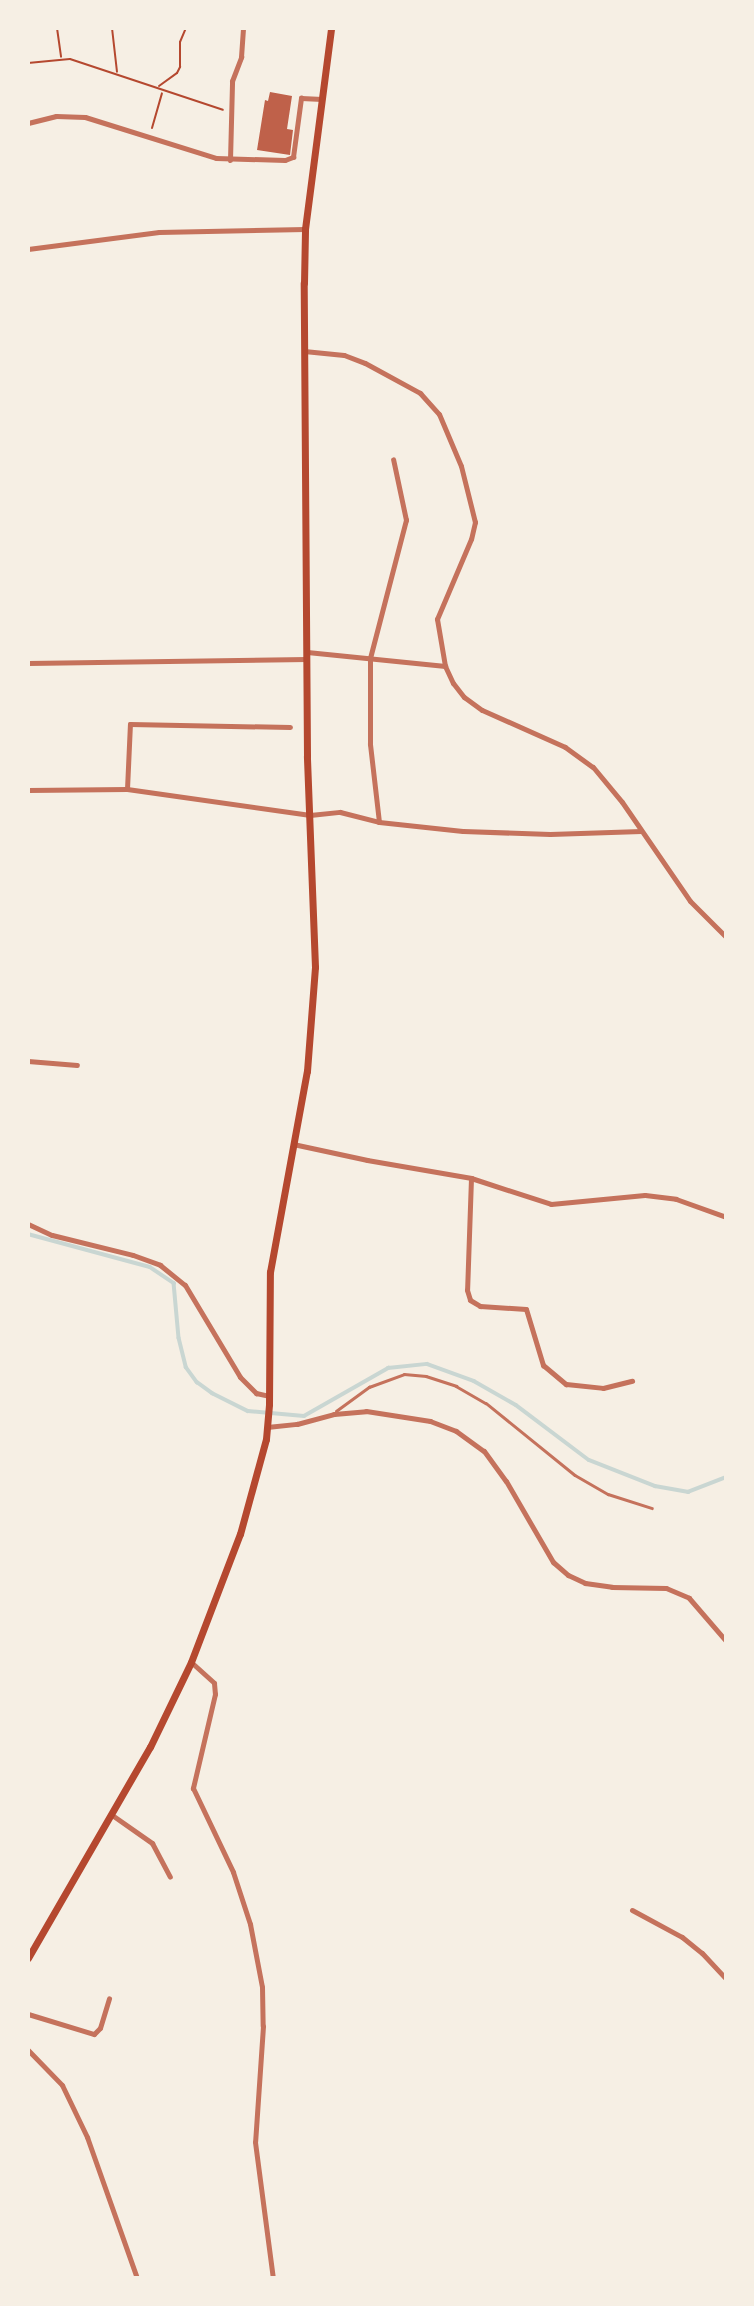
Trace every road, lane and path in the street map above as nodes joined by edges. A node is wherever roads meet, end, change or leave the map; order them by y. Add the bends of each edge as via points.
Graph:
1 (57, 28) edge
2 (112, 28) edge
3 (186, 28) edge
4 (243, 28) edge
5 (331, 28) edge
6 (61, 58) junction
7 (28, 63) edge
8 (117, 73) junction
9 (159, 86) junction
10 (162, 92) junction
11 (322, 99) junction
12 (231, 112) junction
13 (28, 122) edge
14 (152, 128) joint
15 (149, 137) junction
16 (230, 160) junction
17 (305, 229) junction
18 (28, 249) edge
19 (304, 351) junction
20 (393, 459) dead end
21 (307, 656) junction
22 (370, 657) junction
23 (28, 663) edge
24 (445, 666) junction
25 (290, 727) dead end
26 (127, 789) junction
27 (28, 790) edge
28 (310, 814) junction
29 (379, 822) junction
30 (641, 831) junction
31 (726, 937) edge
32 (28, 1061) edge
33 (78, 1065) dead end
34 (293, 1144) junction
35 (471, 1178) junction
36 (726, 1217) edge
37 (28, 1224) edge
38 (632, 1381) dead end
39 (269, 1400) junction
40 (334, 1414) junction
41 (267, 1425) junction
42 (652, 1508) dead end
43 (726, 1641) edge
44 (191, 1662) junction
45 (112, 1815) junction
46 (170, 1877) dead end
47 (632, 1910) dead end
48 (28, 1958) edge
49 (726, 1979) edge
50 (109, 1998) dead end
51 (28, 2014) edge
52 (28, 2050) edge
53 (137, 2278) edge
54 (273, 2278) edge

1 - 6 path
2 - 8 path
3 - 9 path via 177,73
4 - 12 street
5 - 11 main road
6 - 7 path
6 - 8 path
8 - 9 path
9 - 10 path
10 - 12 path
10 - 14 path
11 - 16 street via 301,98 293,157
11 - 17 main road
12 - 16 street
13 - 15 street via 56,116 85,117
14 - 15 street
15 - 16 street
17 - 18 street via 159,232
17 - 19 main road
19 - 21 main road
19 - 24 street via 334,353 365,363 420,393 439,414 461,466 475,522 437,619
20 - 22 street via 406,520
21 - 22 street
21 - 23 street
21 - 28 main road
22 - 24 street
22 - 29 street via 370,744
24 - 30 street via 464,697 482,710 565,747 593,767
25 - 26 street via 130,724
26 - 27 street
26 - 28 street
28 - 29 street via 340,812
28 - 34 main road via 313,994 307,1071
29 - 30 street via 505,833
30 - 31 street via 690,901
32 - 33 street
34 - 35 street
34 - 39 main road via 270,1272
35 - 36 street via 551,1204 645,1195 676,1199
35 - 38 street via 470,1300 480,1306 526,1309 543,1365 566,1384 603,1388
37 - 39 street via 160,1265 185,1285 240,1377
39 - 41 main road
40 - 41 street via 297,1424
40 - 42 lane via 369,1388 404,1374 426,1376 486,1403 575,1475 608,1494
40 - 43 street via 366,1411 456,1431 484,1451 553,1562 568,1575 585,1583 641,1586 689,1598
41 - 44 main road via 244,1524
44 - 45 main road
44 - 54 street via 214,1683 215,1694 192,1788 233,1872 250,1924 262,1987 255,2142
45 - 46 street via 152,1843
45 - 48 main road
47 - 49 street via 682,1937
50 - 51 street via 94,2034
52 - 53 street via 62,2085 87,2137

